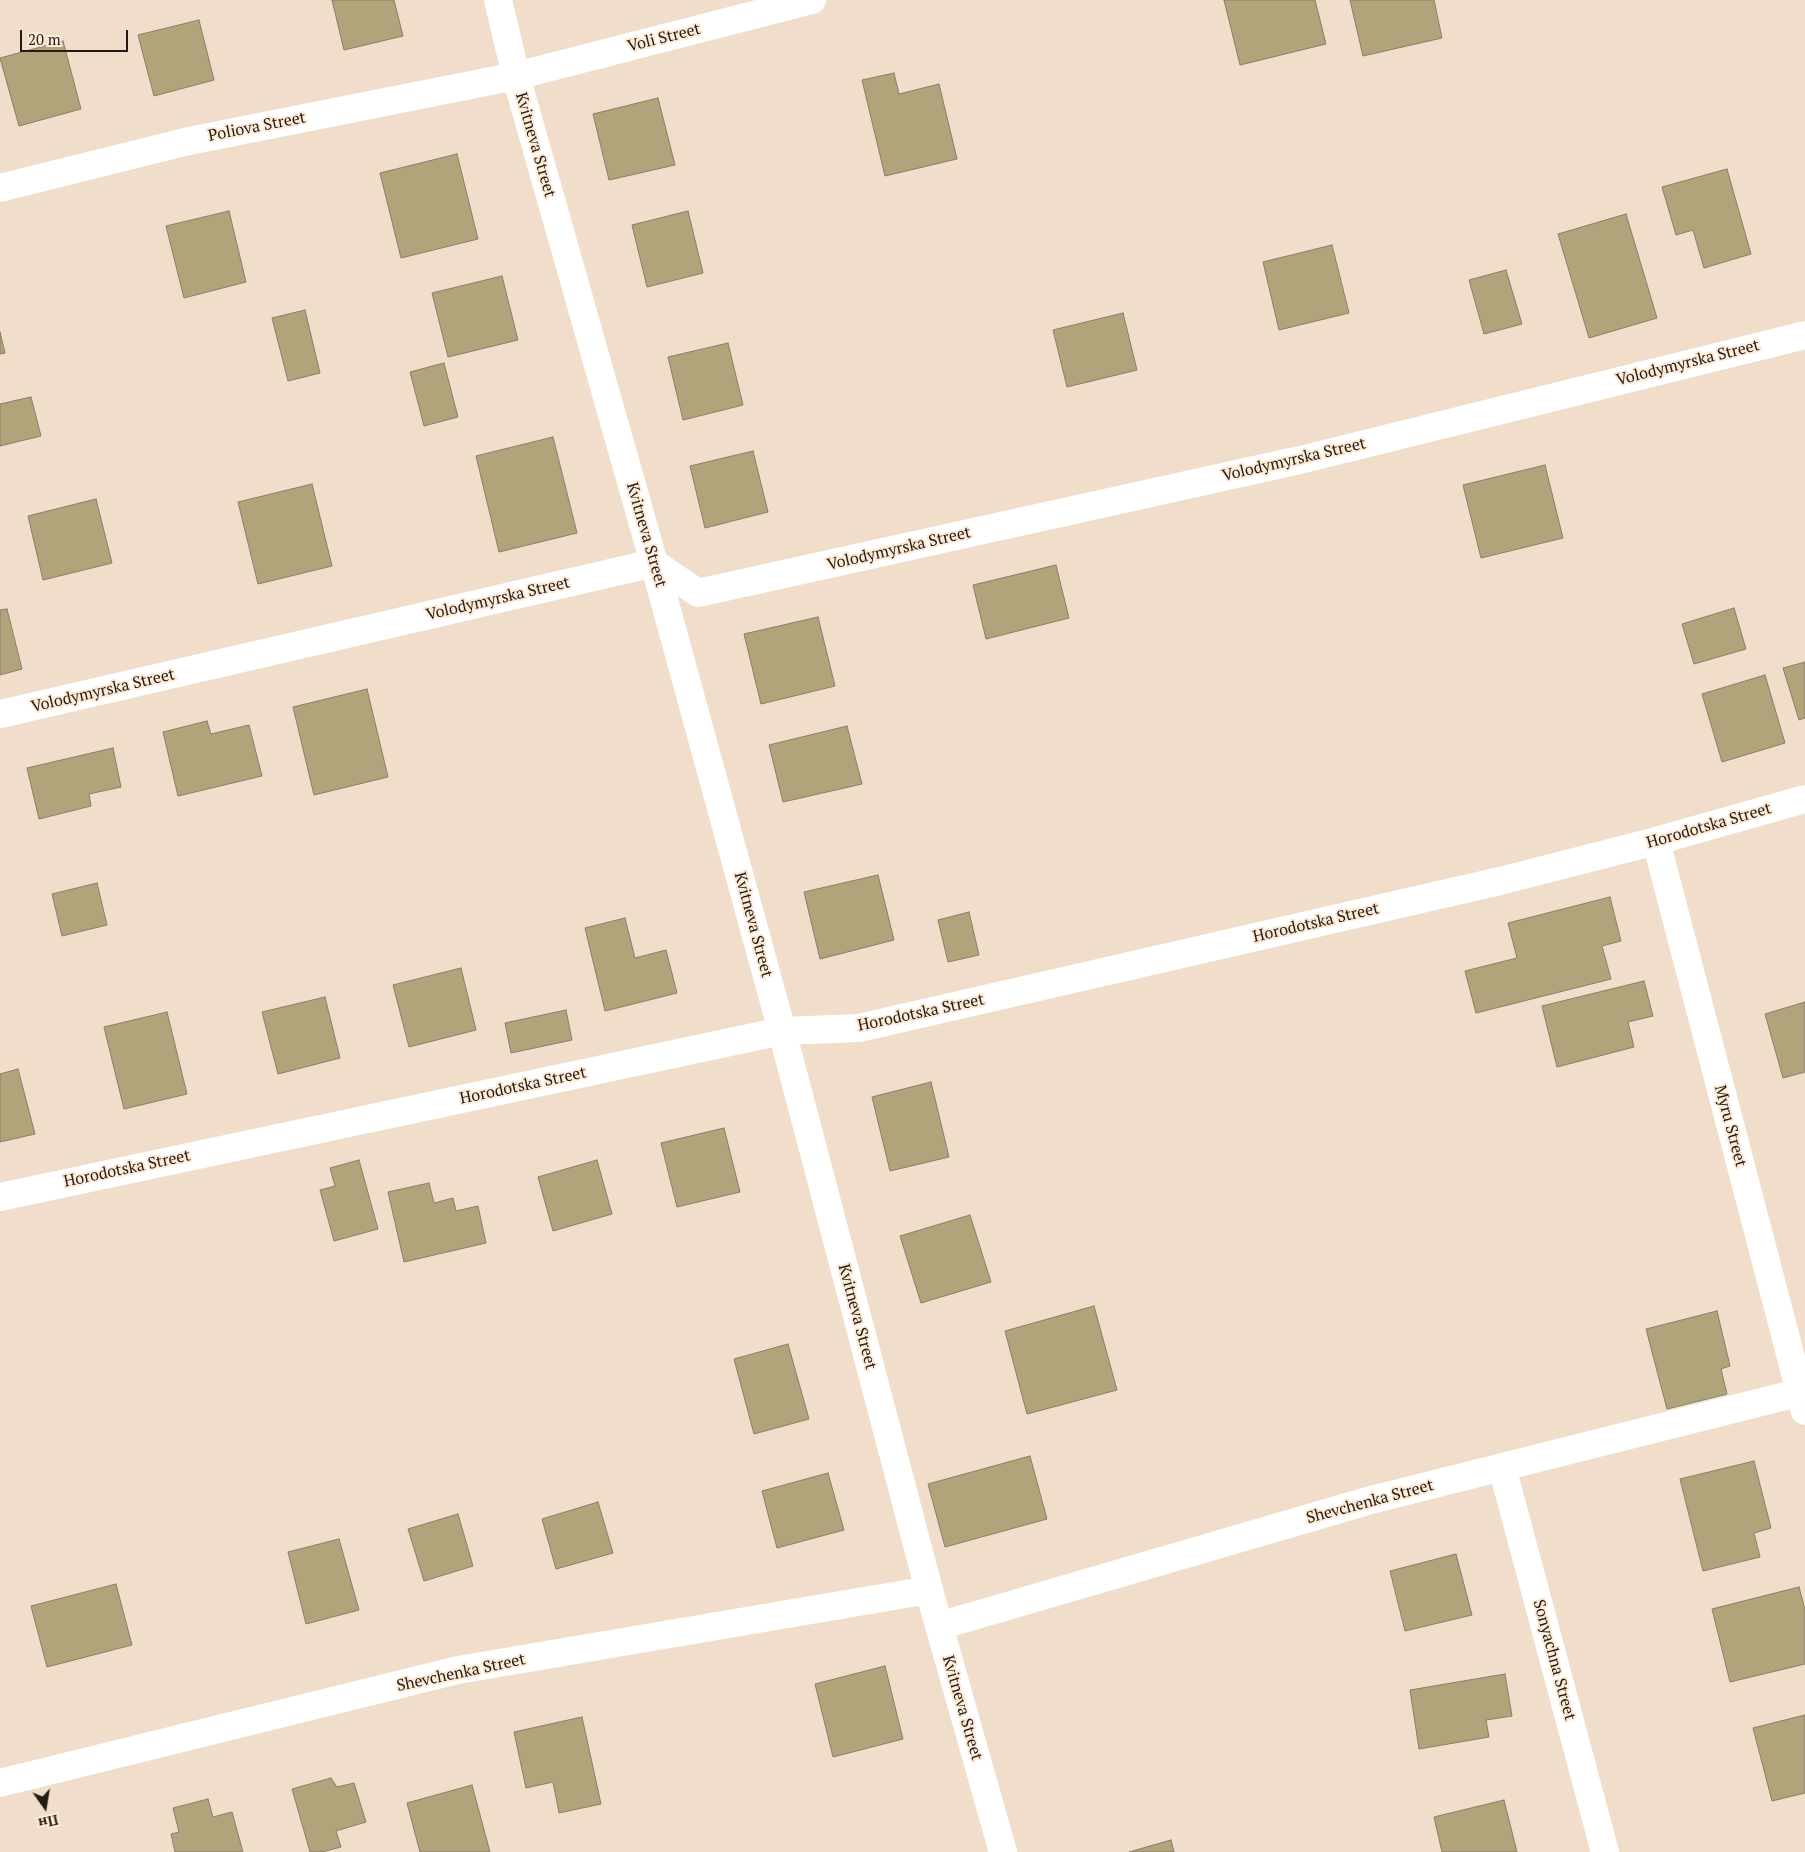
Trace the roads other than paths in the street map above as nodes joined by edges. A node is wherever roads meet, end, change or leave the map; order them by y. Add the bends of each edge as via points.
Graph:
1 (498, 0) edge
2 (812, 0) edge
3 (516, 76) junction
4 (0, 188) edge
5 (1805, 335) edge
6 (654, 563) junction
7 (0, 714) edge
8 (1805, 799) edge
9 (1656, 841) junction
10 (782, 1031) junction
11 (0, 1197) edge
12 (1803, 1398) edge
13 (1502, 1467) junction
14 (928, 1590) junction
15 (939, 1626) junction
16 (0, 1783) edge
17 (1003, 1852) edge
18 (1605, 1852) edge

1 - 3 street, Kvitneva Street
2 - 3 street, Voli Street
3 - 4 street, Poliova Street via 189,141
3 - 6 street, Kvitneva Street
5 - 6 street, Volodymyrska Street via 1300,460 698,594
6 - 7 street, Volodymyrska Street
6 - 10 street, Kvitneva Street
8 - 9 street, Horodotska Street
9 - 10 street, Horodotska Street via 1500,881 859,1028
9 - 12 street, Myru Street
10 - 11 street, Horodotska Street
10 - 14 street, Kvitneva Street
12 - 13 street, Shevchenka Street
13 - 15 street, Shevchenka Street via 1371,1500
13 - 18 street, Sonyachna Street
14 - 15 street, Kvitneva Street
14 - 16 street, Shevchenka Street via 458,1670
15 - 17 street, Kvitneva Street

